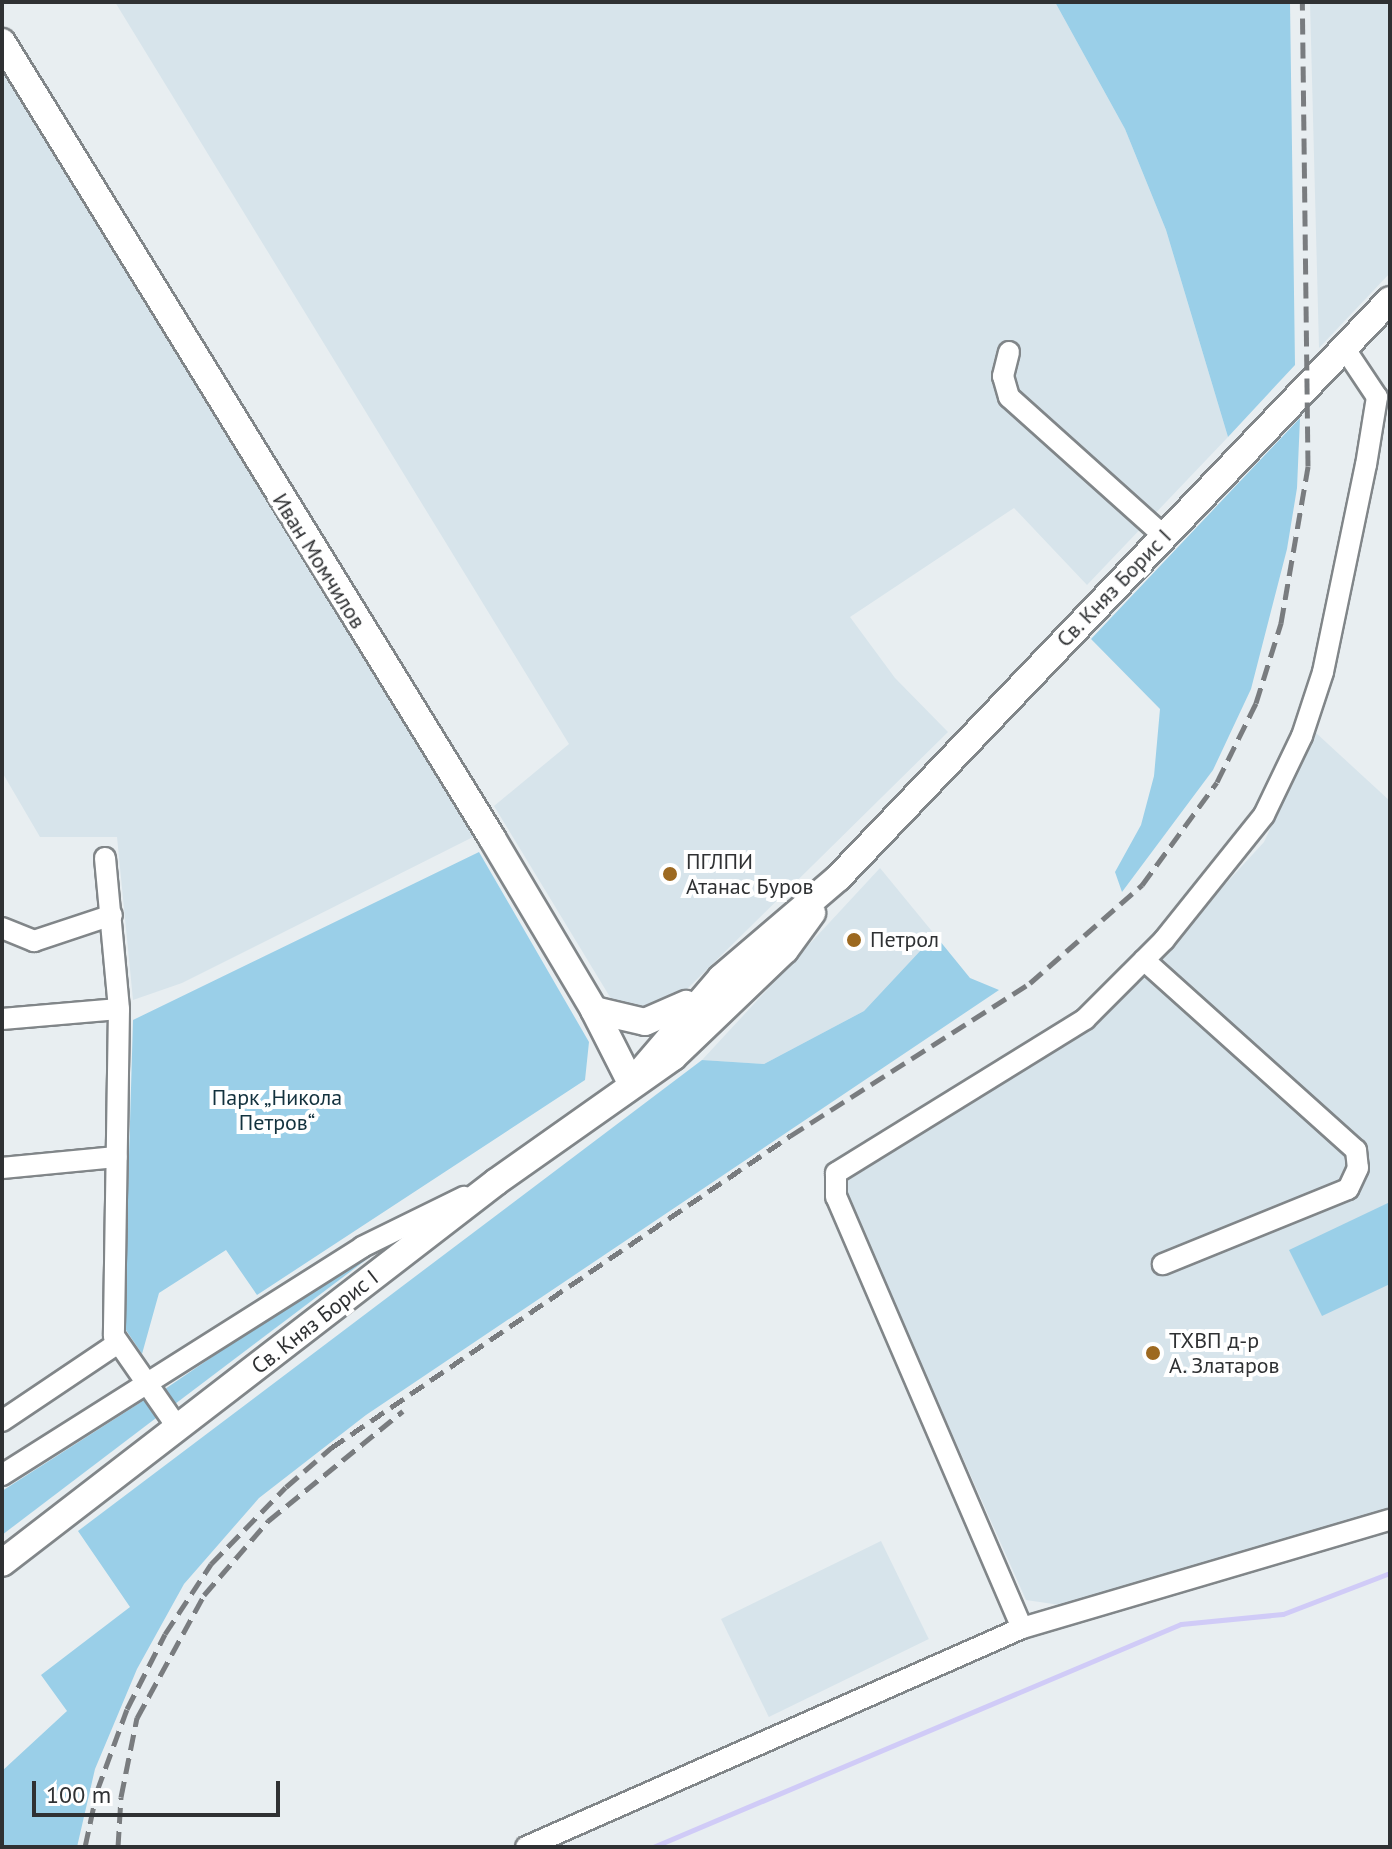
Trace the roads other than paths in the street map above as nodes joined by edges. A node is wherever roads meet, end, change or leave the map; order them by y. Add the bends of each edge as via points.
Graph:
1 (2, 42) edge
2 (1390, 300) edge
3 (1343, 346) junction
4 (1009, 352) dead end
5 (1164, 536) junction
6 (105, 858) dead end
7 (838, 878) junction
8 (112, 915) junction
9 (2, 928) edge
10 (1144, 960) junction
11 (721, 978) junction
12 (119, 1009) junction
13 (594, 1010) junction
14 (2, 1019) edge
15 (631, 1083) junction
16 (116, 1157) junction
17 (12, 1167) edge
18 (2, 1182) edge
19 (496, 1182) junction
20 (1163, 1264) dead end
21 (118, 1343) junction
22 (147, 1382) junction
23 (2, 1421) edge
24 (178, 1428) junction
25 (2, 1475) edge
26 (1390, 1520) edge
27 (2, 1563) edge
28 (1022, 1628) junction
29 (526, 1847) edge

1 - 13 street, Иван Момчилов
2 - 3 street, Св. Княз Борис I
3 - 5 street, Св. Княз Борис I
3 - 10 street via 1377,397 1323,672 1302,736 1264,815 1237,855
4 - 5 street via 1003,376 1009,397
5 - 7 street, Св. Княз Борис I
6 - 8 street
7 - 11 street, Св. Княз Борис I
7 - 15 street, Св. Княз Борис I via 785,950 673,1057
8 - 9 street via 34,941
8 - 12 street
10 - 20 street via 1356,1150 1358,1168 1348,1189
10 - 28 street via 1085,1019 836,1173 836,1197
11 - 13 street via 660,1019 645,1022
11 - 15 street, Св. Княз Борис I
12 - 14 street
12 - 16 street
13 - 15 street, Иван Момчилов
15 - 19 street, Св. Княз Борис I
16 - 17 street
16 - 21 street
17 - 18 street
19 - 22 street via 362,1247
19 - 24 street, Св. Княз Борис I
21 - 22 street
21 - 23 street
22 - 24 street
22 - 25 street
24 - 27 street, Св. Княз Борис I
26 - 28 street
28 - 29 street

